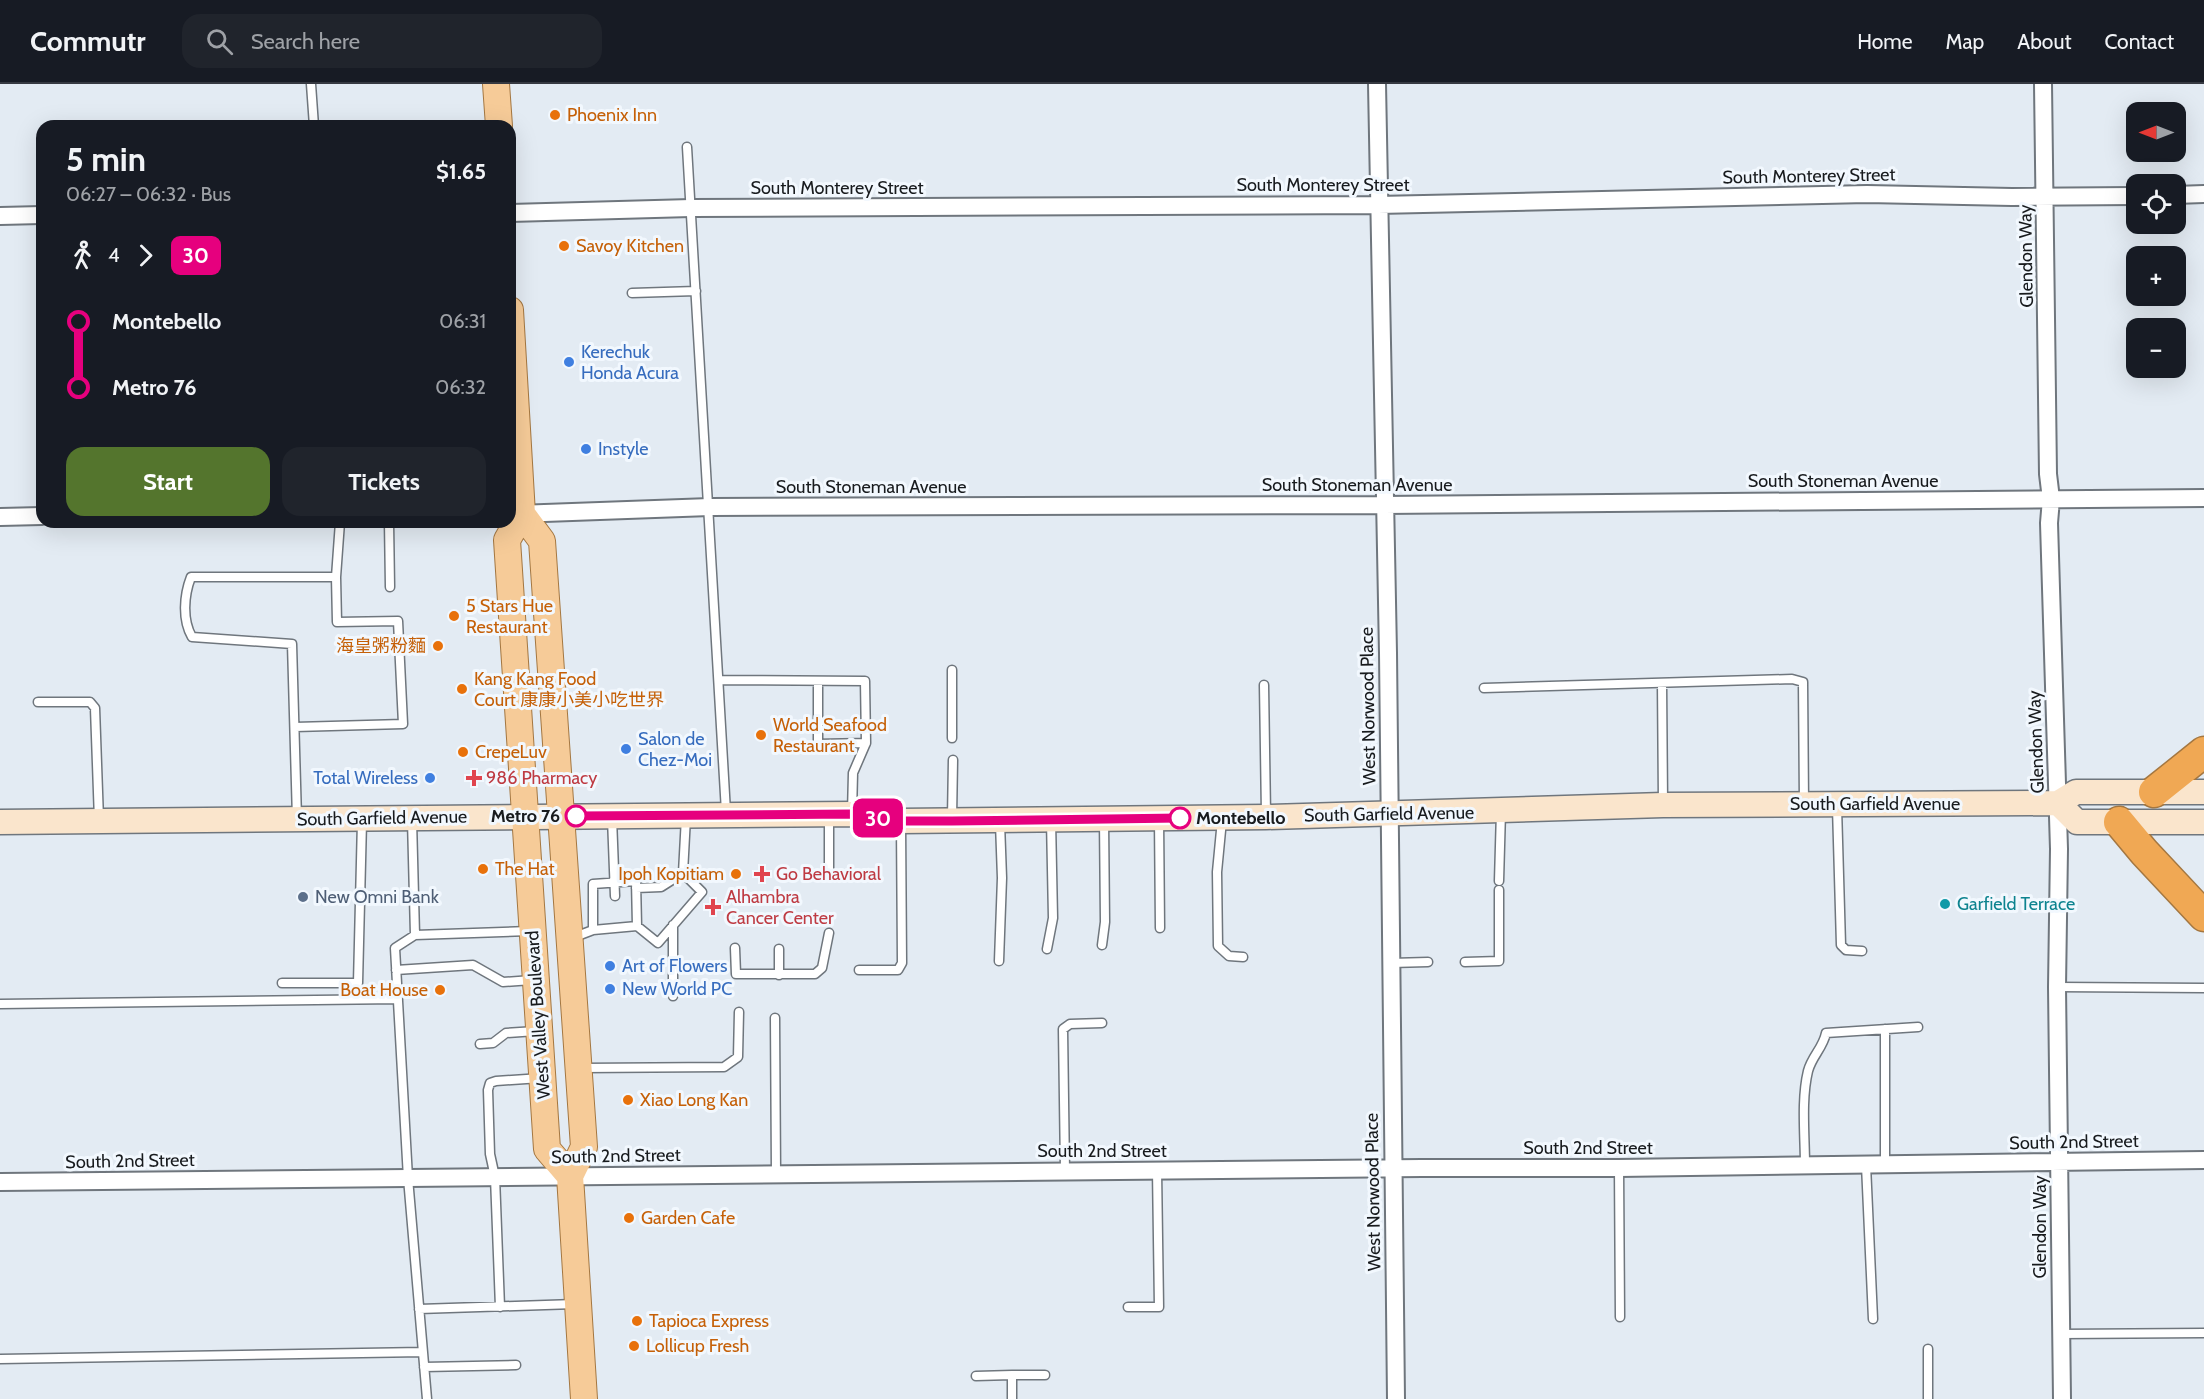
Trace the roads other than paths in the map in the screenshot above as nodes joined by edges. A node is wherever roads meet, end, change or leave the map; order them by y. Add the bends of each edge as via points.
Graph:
1 (311, 84) edge
2 (496, 84) edge
3 (1377, 84) edge
4 (2043, 84) edge
5 (314, 120) edge
6 (499, 120) edge
7 (687, 147) dead end
8 (2204, 194) edge
9 (2186, 195) edge
10 (2045, 196) junction
11 (2126, 196) edge
12 (1378, 205) junction
13 (691, 208) junction
14 (516, 213) edge
15 (36, 215) edge
16 (0, 216) edge
17 (696, 291) junction
18 (632, 293) dead end
19 (2204, 498) edge
20 (2051, 499) junction
21 (1384, 505) junction
22 (710, 507) junction
23 (516, 514) edge
24 (36, 516) edge
25 (0, 517) edge
26 (340, 528) edge
27 (389, 528) edge
28 (511, 528) edge
29 (336, 577) junction
30 (390, 587) dead end
31 (952, 670) dead end
32 (719, 680) junction
33 (818, 681) junction
34 (1662, 683) junction
35 (1264, 685) dead end
36 (1484, 688) dead end
37 (38, 702) dead end
38 (296, 727) junction
39 (952, 738) dead end
40 (866, 743) junction
41 (2204, 752) edge
42 (953, 760) dead end
43 (2154, 792) junction
44 (2204, 792) edge
45 (2058, 802) junction
46 (1804, 804) junction
47 (1837, 804) junction
48 (1663, 805) junction
49 (1501, 811) junction
50 (1388, 813) junction
51 (840, 814) junction
52 (525, 816) junction
53 (561, 816) junction
54 (612, 816) junction
55 (686, 816) junction
56 (726, 816) junction
57 (1222, 816) junction
58 (1104, 817) junction
59 (1266, 817) junction
60 (362, 818) junction
61 (412, 818) junction
62 (1159, 818) junction
63 (297, 819) junction
64 (1000, 820) junction
65 (1051, 820) junction
66 (99, 821) junction
67 (901, 821) junction
68 (952, 821) junction
69 (0, 822) edge
70 (2120, 822) junction
71 (2204, 822) edge
72 (830, 870) dead end
73 (683, 873) junction
74 (1499, 881) dead end
75 (614, 882) junction
76 (636, 888) junction
77 (1499, 891) dead end
78 (615, 896) dead end
79 (2204, 916) edge
80 (615, 917) dead end
81 (673, 925) junction
82 (637, 926) junction
83 (615, 928) junction
84 (1160, 928) dead end
85 (594, 930) junction
86 (533, 931) junction
87 (829, 933) dead end
88 (415, 935) junction
89 (569, 939) junction
90 (1102, 945) dead end
91 (735, 948) dead end
92 (779, 949) dead end
93 (1047, 949) dead end
94 (1862, 951) dead end
95 (1243, 957) dead end
96 (999, 961) dead end
97 (1428, 962) dead end
98 (1465, 962) dead end
99 (1390, 963) junction
100 (396, 970) junction
101 (859, 970) dead end
102 (779, 975) junction
103 (536, 980) junction
104 (282, 983) dead end
105 (2057, 987) junction
106 (2204, 988) edge
107 (673, 996) dead end
108 (398, 999) junction
109 (0, 1004) edge
110 (740, 1012) dead end
111 (775, 1018) dead end
112 (1102, 1023) dead end
113 (1918, 1027) dead end
114 (1885, 1029) junction
115 (539, 1031) junction
116 (480, 1044) dead end
117 (578, 1068) junction
118 (542, 1078) junction
119 (2204, 1160) edge
120 (2059, 1162) junction
121 (1885, 1164) junction
122 (1866, 1165) junction
123 (1805, 1166) junction
124 (1393, 1168) junction
125 (1619, 1168) junction
126 (1157, 1170) junction
127 (1065, 1171) junction
128 (776, 1174) junction
129 (570, 1176) junction
130 (495, 1177) junction
131 (408, 1178) junction
132 (0, 1182) edge
133 (578, 1304) junction
134 (500, 1307) junction
135 (1128, 1307) dead end
136 (419, 1309) junction
137 (1620, 1317) dead end
138 (1874, 1319) dead end
139 (2204, 1333) edge
140 (2059, 1334) junction
141 (1928, 1349) dead end
142 (423, 1352) junction
143 (0, 1359) edge
144 (516, 1365) dead end
145 (424, 1367) junction
146 (1012, 1375) junction
147 (1045, 1375) dead end
148 (976, 1376) dead end
149 (427, 1399) edge
150 (584, 1399) edge
151 (1012, 1399) edge
152 (1396, 1399) edge
153 (1928, 1399) edge
154 (2062, 1399) edge

1 - 5 lane
2 - 6 main road
3 - 12 street, West Norwood Place
4 - 10 street, Glendon Way
7 - 13 lane
8 - 9 street
10 - 11 street, South Monterey Street
10 - 12 street, South Monterey Street via 1855,194
10 - 20 street, Glendon Way
12 - 13 street, South Monterey Street
12 - 21 street, West Norwood Place
13 - 14 street, South Monterey Street
13 - 17 lane
15 - 16 street
17 - 18 lane
17 - 22 lane
19 - 20 street, South Stoneman Avenue
20 - 21 street, South Stoneman Avenue
20 - 45 street, Glendon Way
21 - 22 street, South Stoneman Avenue
21 - 50 street, West Norwood Place
22 - 23 street, South Stoneman Avenue
22 - 32 lane
23 - 53 main road, West Valley Boulevard via 542,541
24 - 25 street
26 - 29 lane
27 - 30 lane
28 - 52 main road, West Valley Boulevard via 507,540
29 - 38 lane via 337,622 398,621 403,724
29 - 38 lane via 191,578 186,592 187,629 192,637 292,644
31 - 39 lane
32 - 33 lane
32 - 56 lane
33 - 40 lane via 865,681
33 - 40 lane via 818,744
34 - 36 lane
34 - 46 lane via 1792,679 1803,682
34 - 48 lane
35 - 59 lane
37 - 66 lane via 90,702 95,708
38 - 63 lane
40 - 51 lane
41 - 43 highway
42 - 68 lane
43 - 44 main road, South Garfield Avenue
43 - 45 main road, South Garfield Avenue via 2076,792
45 - 47 main road, South Garfield Avenue
45 - 70 main road via 2077,822
45 - 105 street, Glendon Way
46 - 47 main road, South Garfield Avenue
46 - 48 main road, South Garfield Avenue
47 - 94 lane via 1841,945 1846,950
48 - 49 main road, South Garfield Avenue
49 - 50 main road, South Garfield Avenue
49 - 74 lane
50 - 59 main road, South Garfield Avenue
50 - 99 street, West Norwood Place
51 - 56 main road, South Garfield Avenue
51 - 67 main road, South Garfield Avenue
51 - 72 lane
52 - 53 main road, South Garfield Avenue
52 - 61 main road, South Garfield Avenue
52 - 86 main road, West Valley Boulevard
53 - 54 main road, South Garfield Avenue
53 - 89 main road, West Valley Boulevard
54 - 55 main road, South Garfield Avenue
54 - 75 lane
55 - 56 main road, South Garfield Avenue
55 - 73 lane
57 - 59 main road, South Garfield Avenue
57 - 62 main road, South Garfield Avenue
57 - 95 lane via 1217,872 1218,946 1229,956
58 - 62 main road, South Garfield Avenue
58 - 65 main road, South Garfield Avenue
58 - 90 lane
60 - 61 main road, South Garfield Avenue
60 - 63 main road, South Garfield Avenue
60 - 104 lane via 358,984
61 - 88 lane
62 - 84 lane
63 - 66 main road, South Garfield Avenue
64 - 65 main road, South Garfield Avenue
64 - 68 main road, South Garfield Avenue
64 - 96 lane
65 - 93 lane via 1053,918
66 - 69 main road, South Garfield Avenue
67 - 68 main road, South Garfield Avenue
67 - 101 lane via 902,963 898,969
70 - 71 main road
70 - 79 highway
73 - 76 lane via 661,887
73 - 81 lane via 702,892
75 - 76 lane via 636,881
75 - 78 lane
75 - 85 lane via 593,884
76 - 82 lane
77 - 98 lane via 1499,961
80 - 83 lane
81 - 82 lane via 658,943
81 - 107 lane
82 - 83 lane
83 - 85 lane
85 - 89 lane
86 - 88 lane
86 - 103 main road, West Valley Boulevard
87 - 102 lane via 822,968 815,974
88 - 100 lane via 396,948
89 - 117 main road, West Valley Boulevard
91 - 102 lane via 736,974
92 - 102 lane
97 - 99 lane
99 - 124 street, West Norwood Place
100 - 103 lane via 473,965 503,981
100 - 108 lane
103 - 115 main road, West Valley Boulevard
105 - 106 lane
105 - 120 street, Glendon Way
108 - 109 lane
108 - 131 lane
110 - 117 lane via 738,1058 724,1067
111 - 128 lane
112 - 127 lane via 1070,1024 1063,1029
113 - 114 lane
114 - 121 lane
114 - 123 lane via 1826,1034 1823,1045 1813,1054 1807,1074
115 - 116 lane via 506,1033 494,1043
115 - 118 main road, West Valley Boulevard
117 - 129 main road, West Valley Boulevard via 584,1147
118 - 129 main road, West Valley Boulevard via 547,1149
118 - 130 lane via 490,1083 490,1154
119 - 120 street, South 2nd Street
120 - 121 street, South 2nd Street
120 - 140 street, Glendon Way
121 - 122 street, South 2nd Street
122 - 123 street, South 2nd Street
122 - 138 lane
123 - 125 street, South 2nd Street
124 - 125 street, South 2nd Street
124 - 126 street, South 2nd Street
124 - 152 street, West Norwood Place
125 - 137 lane
126 - 127 street, South 2nd Street
126 - 135 lane via 1159,1307
127 - 128 street, South 2nd Street
128 - 129 street, South 2nd Street
129 - 130 street, South 2nd Street
129 - 133 main road, West Valley Boulevard
130 - 131 street, South 2nd Street
130 - 134 lane
131 - 132 street, South 2nd Street
131 - 136 lane
133 - 134 lane
133 - 150 main road, West Valley Boulevard
134 - 136 lane
136 - 142 lane
139 - 140 lane
140 - 154 street, Glendon Way
141 - 153 lane
142 - 143 lane
142 - 145 lane
144 - 145 lane
145 - 149 lane
146 - 147 lane
146 - 148 lane
146 - 151 lane

